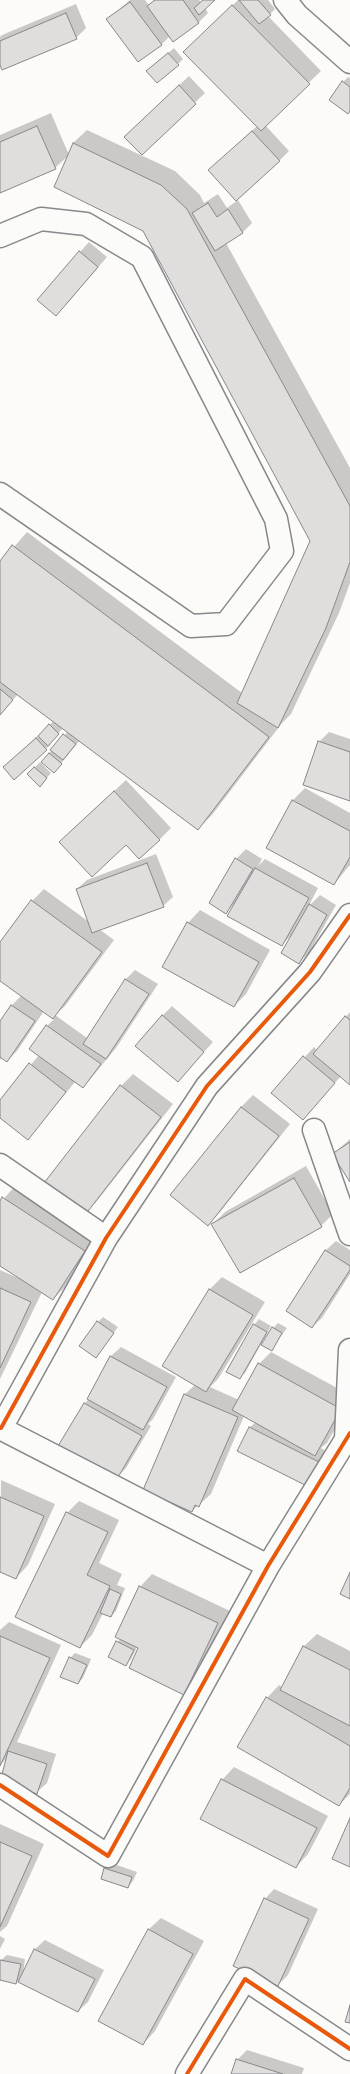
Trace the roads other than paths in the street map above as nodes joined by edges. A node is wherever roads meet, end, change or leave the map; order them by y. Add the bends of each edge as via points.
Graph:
1 (284, 0) edge
2 (350, 62) edge
3 (0, 236) edge
4 (0, 494) edge
5 (350, 915) edge
6 (314, 1130) dead end
7 (0, 1165) edge
8 (350, 1234) edge
9 (106, 1238) junction
10 (350, 1350) edge
11 (0, 1428) edge
12 (348, 1436) edge
13 (268, 1566) junction
14 (0, 1785) edge
15 (350, 2050) edge
16 (187, 2074) edge

1 - 2 street via 297,15
3 - 4 street via 41,219 86,224 142,257 276,519 282,551 226,624 191,626
5 - 9 street via 310,972 207,1086
6 - 8 street
7 - 9 street
9 - 11 street
10 - 12 street
11 - 13 street
12 - 13 street
13 - 14 street via 108,1856
15 - 16 street via 245,1979

